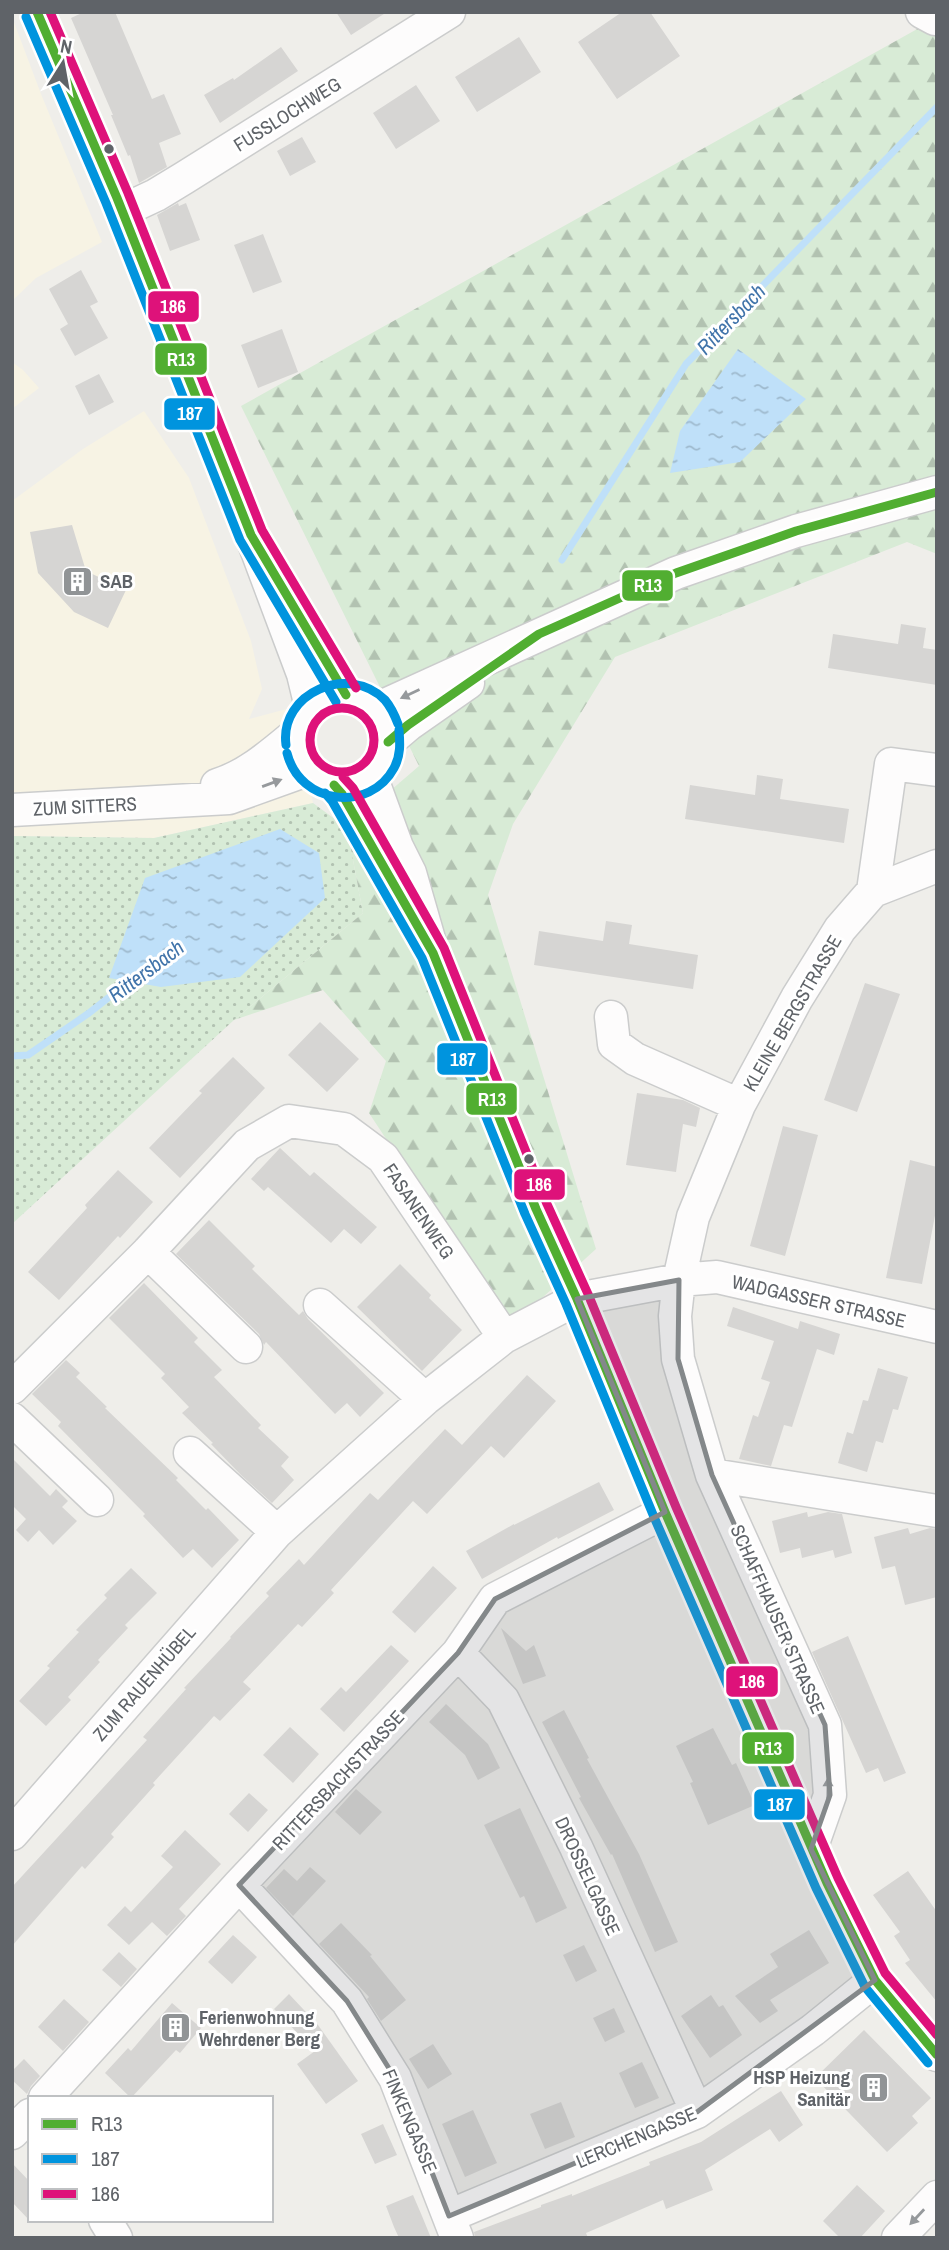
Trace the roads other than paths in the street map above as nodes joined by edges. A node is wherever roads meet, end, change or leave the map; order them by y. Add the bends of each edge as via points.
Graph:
1 (37, 12) edge
2 (449, 12) edge
3 (122, 211) junction
4 (937, 492) edge
5 (251, 535) junction
6 (539, 635) junction
7 (360, 701) junction
8 (304, 720) junction
9 (388, 742) junction
10 (937, 770) edge
11 (371, 776) junction
12 (321, 777) junction
13 (158, 802) junction
14 (12, 810) edge
15 (937, 866) edge
16 (873, 891) junction
17 (433, 953) junction
18 (611, 1017) dead end
19 (739, 1105) junction
20 (148, 1252) junction
21 (678, 1280) junction
22 (577, 1299) junction
23 (320, 1305) dead end
24 (937, 1327) edge
25 (504, 1337) junction
26 (246, 1347) dead end
27 (12, 1388) edge
28 (425, 1399) junction
29 (12, 1419) edge
30 (190, 1453) dead end
31 (712, 1475) junction
32 (97, 1500) dead end
33 (937, 1511) edge
34 (665, 1513) junction
35 (277, 1532) junction
36 (458, 1653) junction
37 (12, 1834) edge
38 (811, 1849) junction
39 (239, 1885) junction
40 (875, 1979) junction
41 (937, 2055) edge
42 (48, 2096) edge
43 (697, 2112) junction
44 (937, 2197) edge
45 (106, 2222) edge
46 (453, 2227) edge
47 (116, 2238) edge
48 (898, 2238) edge

1 - 3 street
2 - 3 street, FUSSLOCHWEG via 184,178
3 - 5 street
4 - 6 street via 796,531 676,573
5 - 7 street via 327,665
5 - 8 street via 303,674
6 -> 7 street via 383,706
6 - 9 street
7 - 8 street via 334,695 322,699
7 - 9 street via 382,717
8 - 12 street via 297,746 300,759
8 - 13 street, ZUM SITTERS via 263,761 225,783
9 - 11 street via 386,755
10 - 16 street via 891,764
11 - 12 street via 347,786
11 - 17 street via 410,873
13 -> 12 street, ZUM SITTERS via 229,798
12 - 17 street via 342,794
13 - 14 street, ZUM SITTERS
15 - 16 street, KLEINE BERGSTRASSE
16 - 19 street, KLEINE BERGSTRASSE via 840,929
17 - 22 street
18 - 19 street, KLEINE BERGSTRASSE via 614,1044 635,1059
19 - 21 street, KLEINE BERGSTRASSE via 693,1217
20 - 25 street, FASANENWEG via 247,1145 289,1121 344,1129 383,1158
20 - 26 street
20 - 27 street, FASANENWEG
21 - 22 street, WADGASSER STRASSE
21 - 24 street, WADGASSER STRASSE via 717,1276
21 - 31 street, KLEINE BERGSTRASSE via 678,1359
22 - 25 street, ZUM RAUENHÜBEL
22 - 34 street
23 - 28 street
25 - 28 street, ZUM RAUENHÜBEL
28 - 35 street, ZUM RAUENHÜBEL
29 - 32 street
30 - 35 street
31 - 33 street
38 -> 31 street, SCHAFFHAUSER STRASSE via 830,1795 825,1725
34 - 36 street, RITTERSBACHSTRASSE via 495,1599
34 - 38 street
35 - 37 street, ZUM RAUENHÜBEL
36 - 39 street, RITTERSBACHSTRASSE
36 - 43 street, DROSSELGASSE via 503,1700
38 - 40 street
39 - 42 street, RITTERSBACHSTRASSE
39 - 46 street, FINKENGASSE via 347,2001 395,2078
40 - 41 street
40 - 43 street, LERCHENGASSE via 813,2030
43 - 46 street, LERCHENGASSE
44 -> 48 street
45 - 47 street

